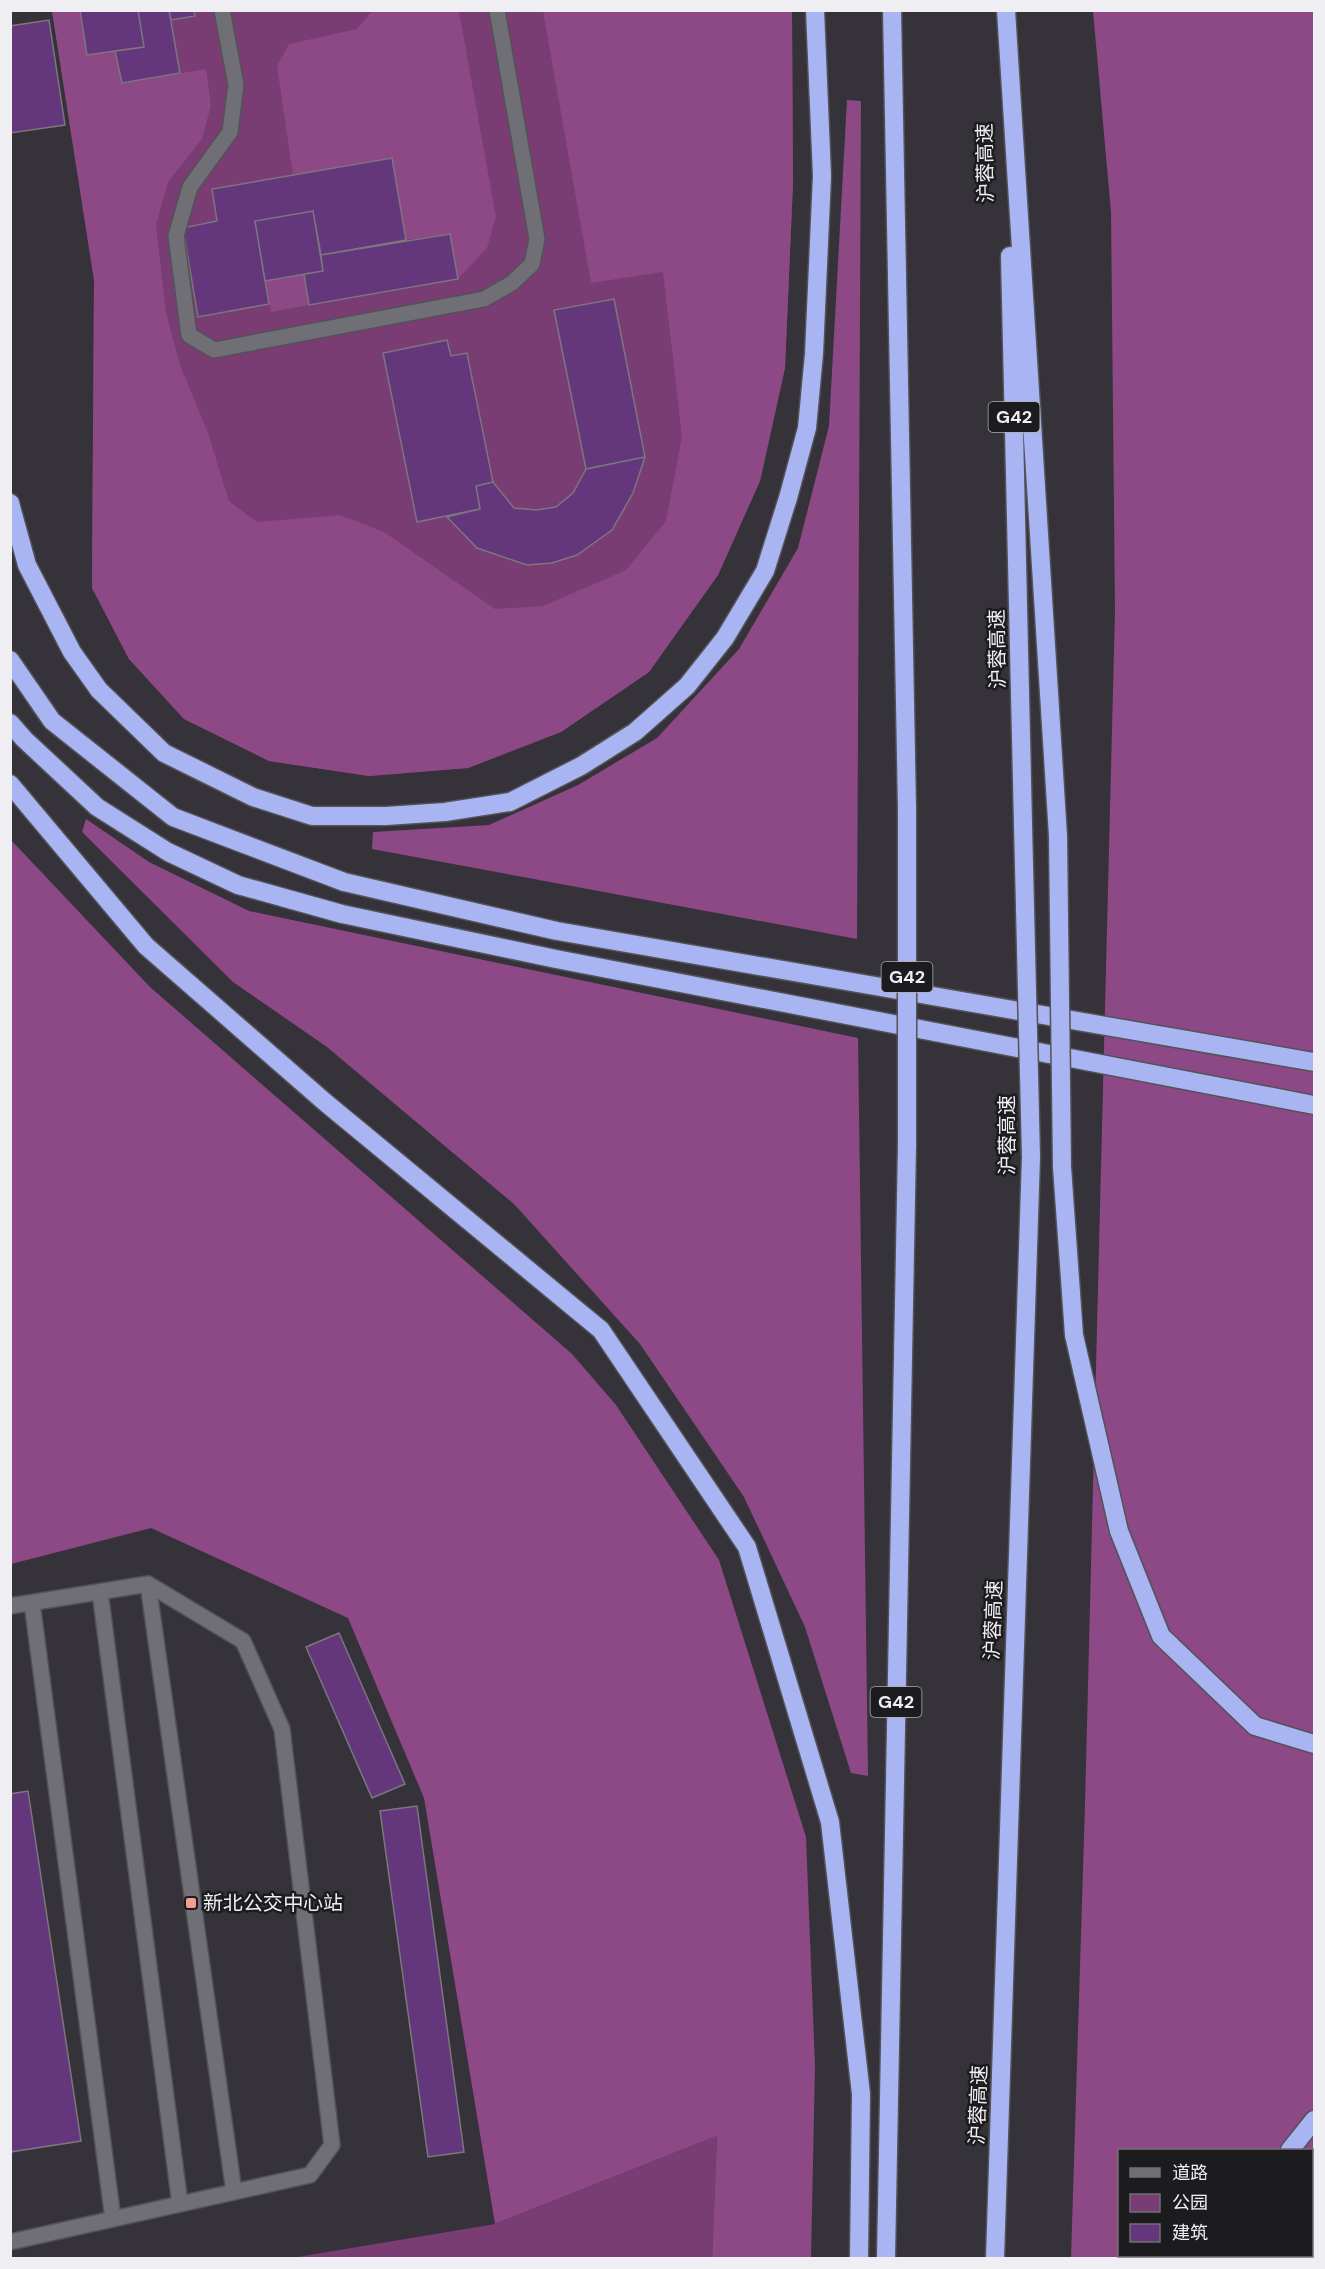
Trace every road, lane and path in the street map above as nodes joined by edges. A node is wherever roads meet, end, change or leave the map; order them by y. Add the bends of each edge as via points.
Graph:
1 (222, 10) edge
2 (497, 10) edge
3 (815, 10) edge
4 (892, 10) edge
5 (1005, 10) edge
6 (10, 503) edge
7 (10, 660) edge
8 (10, 723) edge
9 (10, 784) edge
10 (1314, 1062) edge
11 (1314, 1106) edge
12 (148, 1584) junction
13 (99, 1592) junction
14 (32, 1603) junction
15 (10, 1606) edge
16 (1314, 1743) edge
17 (1314, 2120) edge
18 (1292, 2149) edge
19 (234, 2192) junction
20 (180, 2204) junction
21 (113, 2219) junction
22 (10, 2242) edge
23 (859, 2259) edge
24 (886, 2259) edge
25 (995, 2259) edge

1 - 2 lane via 236,85 230,132 190,187 176,236 189,335 214,350 484,299 512,283 531,264 537,239
3 - 6 highway via 822,176 814,354 807,428 788,498 765,570 725,638 687,686 635,732 581,766 510,802 445,812 312,816 253,797 164,753 99,690 72,652 27,566
4 - 24 highway, G42, bridge via 907,808 907,1145
5 - 16 highway, bridge via 1058,836 1062,1167 1074,1335 1119,1531 1161,1636 1255,1726
5 - 25 highway, 沪蓉高速 / G42, bridge via 1031,1157
7 - 10 highway via 52,721 173,817 344,882 557,931
8 - 11 highway via 97,807 168,852 238,885 342,914 545,956
9 - 23 highway via 146,946 326,1103 601,1330 747,1547 830,1822 861,2094
12 - 13 lane
12 - 19 lane
12 - 19 lane via 243,1641 282,1729 332,2145 310,2175
13 - 14 lane
13 - 20 lane
14 - 15 lane
14 - 21 lane
17 - 18 highway
19 - 20 lane
20 - 21 lane
21 - 22 lane

